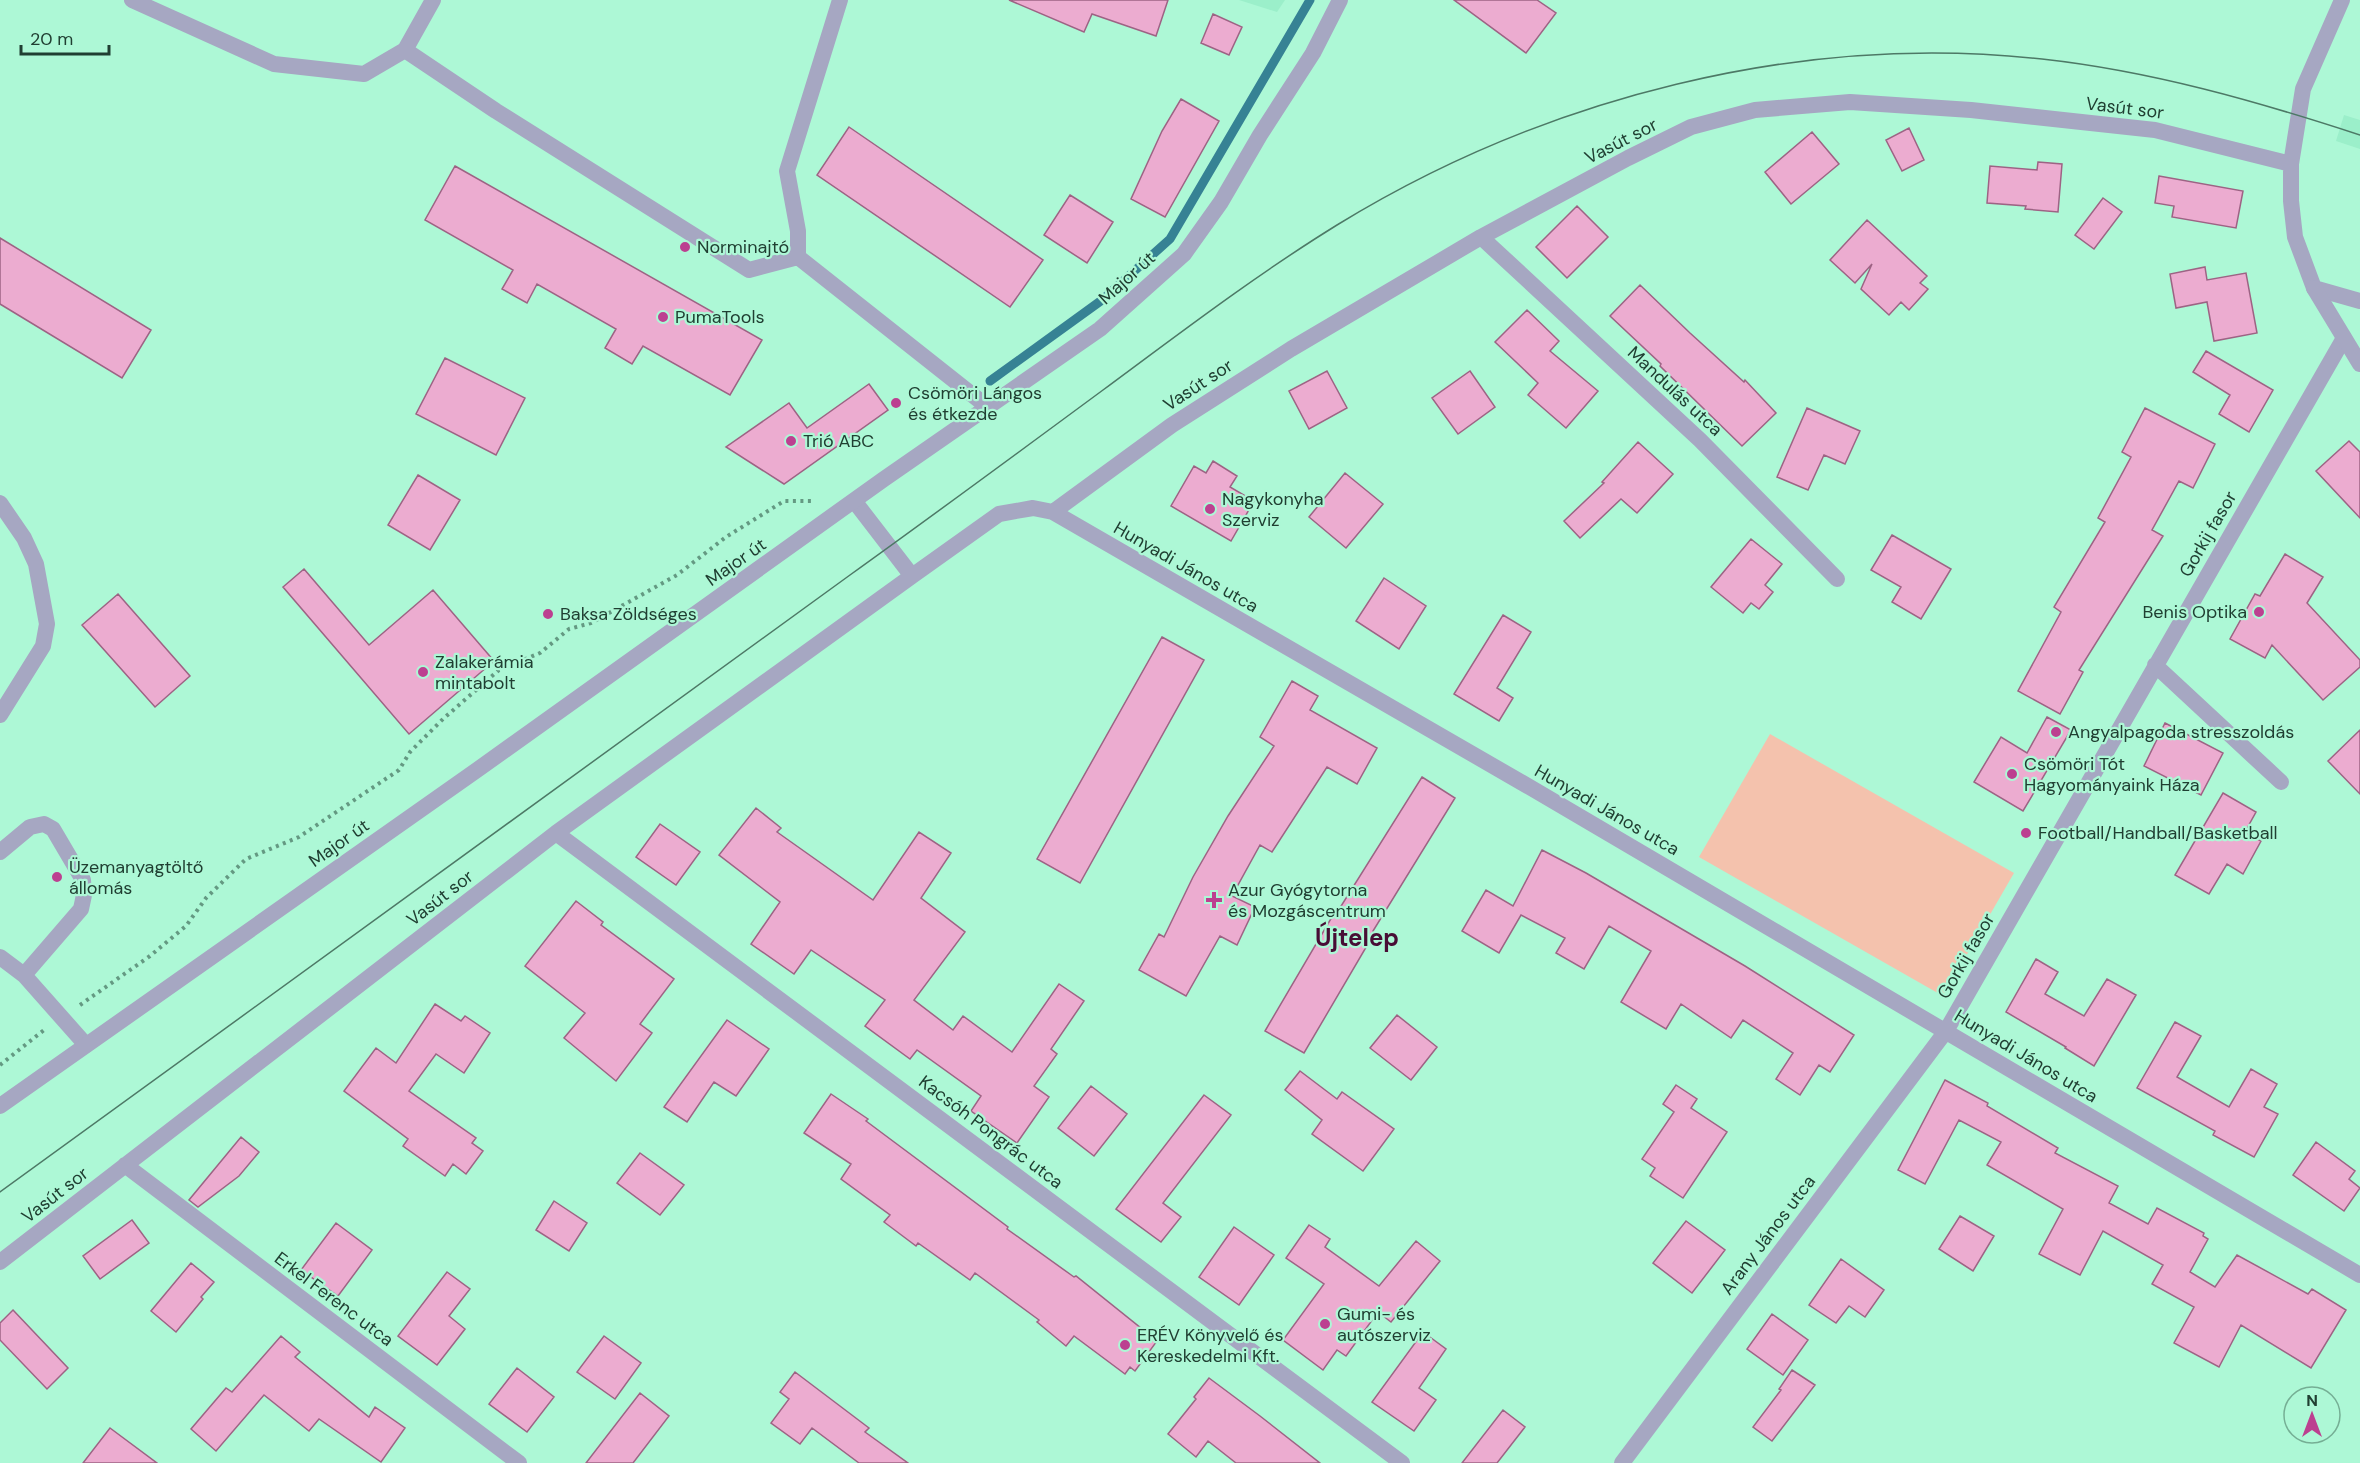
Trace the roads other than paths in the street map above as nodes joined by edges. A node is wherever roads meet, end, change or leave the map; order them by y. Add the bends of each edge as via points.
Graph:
1 (132, 0) edge
2 (433, 0) edge
3 (840, 0) edge
4 (1340, 0) edge
5 (2342, 0) edge
6 (405, 50) junction
7 (2291, 164) junction
8 (1482, 237) junction
9 (798, 257) junction
10 (2314, 288) junction
11 (2360, 300) edge
12 (2344, 338) junction
13 (2360, 364) edge
14 (989, 408) junction
15 (855, 502) junction
16 (0, 503) edge
17 (1053, 512) junction
18 (912, 576) junction
19 (1837, 579) dead end
20 (2155, 665) junction
21 (0, 715) edge
22 (2280, 782) dead end
23 (556, 832) junction
24 (0, 852) edge
25 (0, 957) edge
26 (24, 975) junction
27 (1946, 1031) junction
28 (86, 1045) junction
29 (0, 1106) edge
30 (125, 1165) junction
31 (0, 1262) edge
32 (2360, 1275) edge
33 (519, 1463) edge
34 (1402, 1463) edge
35 (1622, 1463) edge

1 - 6 street via 274,64 364,74
2 - 6 street
3 - 9 street via 788,171 798,231
4 - 14 street, Major út via 1313,53 1221,202 1184,254 1100,329
5 - 7 street via 2303,89
6 - 9 street via 749,270
7 - 8 street, Vasút sor via 2156,130 1971,110 1850,102 1755,110 1691,128
7 - 10 street via 2295,237
8 - 17 street, Vasút sor via 1281,355 1172,425
8 - 19 street, Mandulás utca via 1700,440
9 - 14 street
10 - 11 street
10 - 12 street
12 - 13 street
12 - 20 street, Gorkij fasor
14 - 15 street, Major út
15 - 18 street
15 - 28 street, Major út
16 - 21 street via 36,564 47,624 43,646
17 - 18 street, Hunyadi János utca via 1032,508 999,514
17 - 27 street, Hunyadi János utca
18 - 23 street, Vasút sor
20 - 22 street
20 - 27 street, Gorkij fasor
23 - 30 street, Vasút sor
23 - 34 street, Kacsóh Pongrác utca
24 - 26 street via 30,827 44,824 53,829 83,880 81,909
25 - 26 street
26 - 28 street
27 - 32 street, Hunyadi János utca
27 - 35 street, Arany János utca
28 - 29 street, Major út
30 - 31 street, Vasút sor
30 - 33 street, Erkel Ferenc utca

